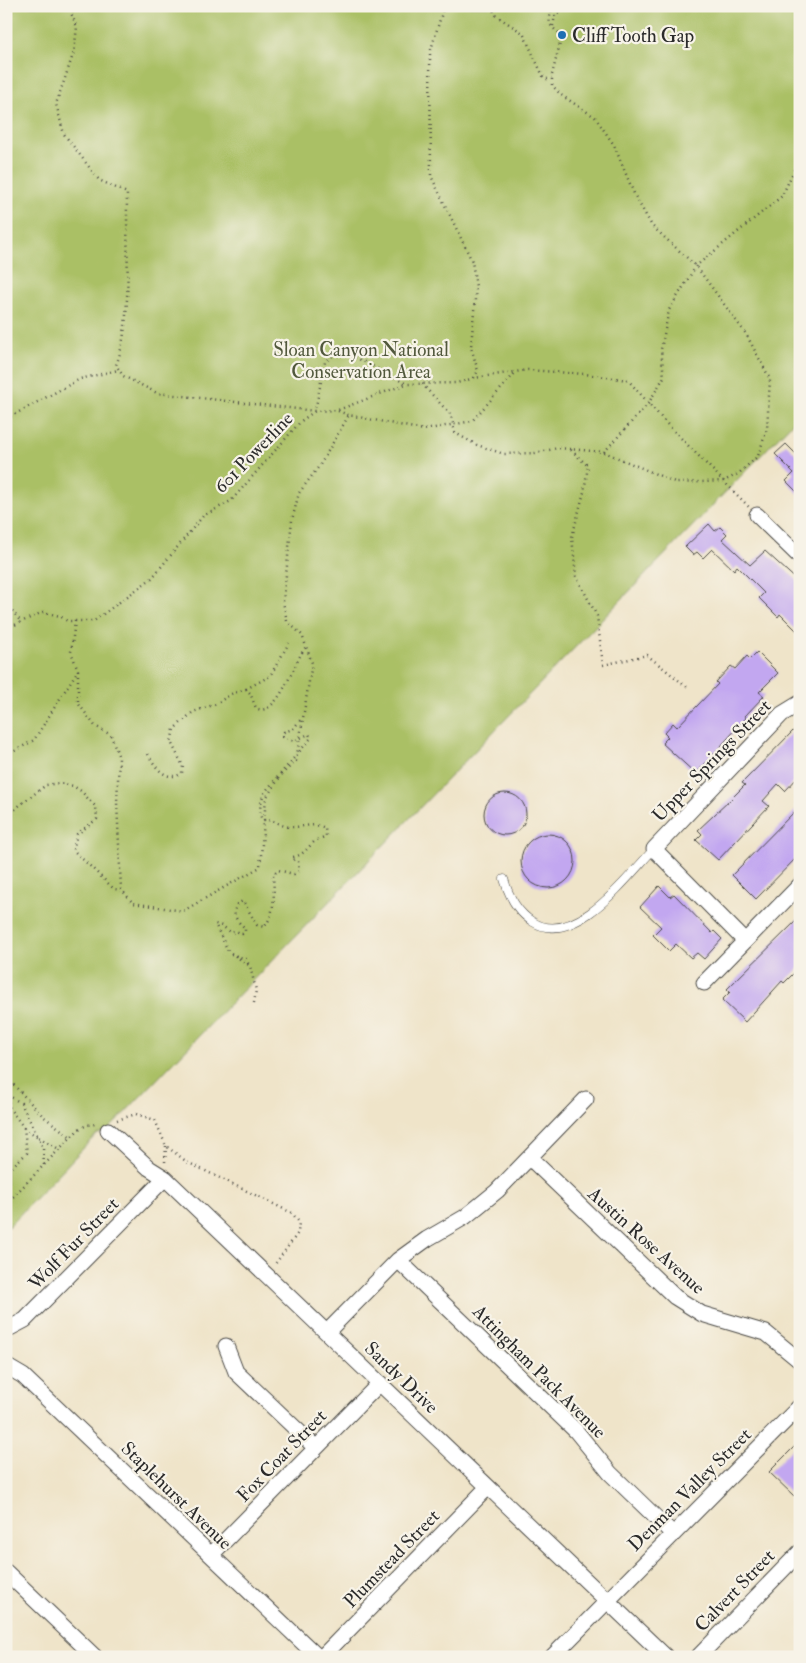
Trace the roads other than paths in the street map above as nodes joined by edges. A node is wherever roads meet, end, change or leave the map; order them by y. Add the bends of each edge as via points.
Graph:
1 (757, 515) road end
2 (800, 557) edge
3 (800, 703) edge
4 (654, 849) junction
5 (504, 879) dead end
6 (800, 885) edge
7 (745, 941) junction
8 (704, 983) dead end
9 (586, 1100) dead end
10 (108, 1130) road end
11 (530, 1158) junction
12 (165, 1178) junction
13 (398, 1260) junction
14 (6, 1330) edge
15 (326, 1332) junction
16 (226, 1346) dead end
17 (800, 1361) edge
18 (6, 1366) edge
19 (380, 1383) junction
20 (800, 1406) edge
21 (316, 1448) junction
22 (488, 1486) junction
23 (673, 1534) junction
24 (800, 1552) edge
25 (211, 1555) junction
26 (6, 1572) edge
27 (607, 1601) junction
28 (95, 1657) edge
29 (318, 1657) edge
30 (322, 1657) edge
31 (552, 1657) edge
32 (666, 1657) edge
33 (698, 1657) edge

1 - 2 street
3 - 4 street, Upper Springs Street via 782,714
4 - 5 lane via 592,912 568,926 552,929 524,917 508,892
4 - 7 street
6 - 7 street
7 - 8 street
9 - 11 street
10 - 12 street, Sandy Drive via 149,1168
11 - 13 street via 485,1202
11 - 17 street, Austin Rose Avenue via 675,1297 702,1314 766,1333
12 - 14 street, Wolf Fur Street via 25,1320
12 - 15 street, Sandy Drive
13 - 15 street
13 - 23 street, Attingham Pack Avenue via 576,1431 610,1473
15 - 19 street, Sandy Drive
16 - 21 street via 236,1372
18 - 25 street, Staplehurst Avenue via 23,1376
19 - 21 street, Fox Coat Street
19 - 22 street, Sandy Drive
20 - 23 street, Denman Valley Street
21 - 25 street, Fox Coat Street
22 - 27 street, Sandy Drive
22 - 30 street, Plumstead Street
23 - 27 street, Denman Valley Street
24 - 33 street, Calvert Street
25 - 29 street, Staplehurst Avenue
26 - 28 street
27 - 31 street, Denman Valley Street
27 - 32 street, Sandy Drive

